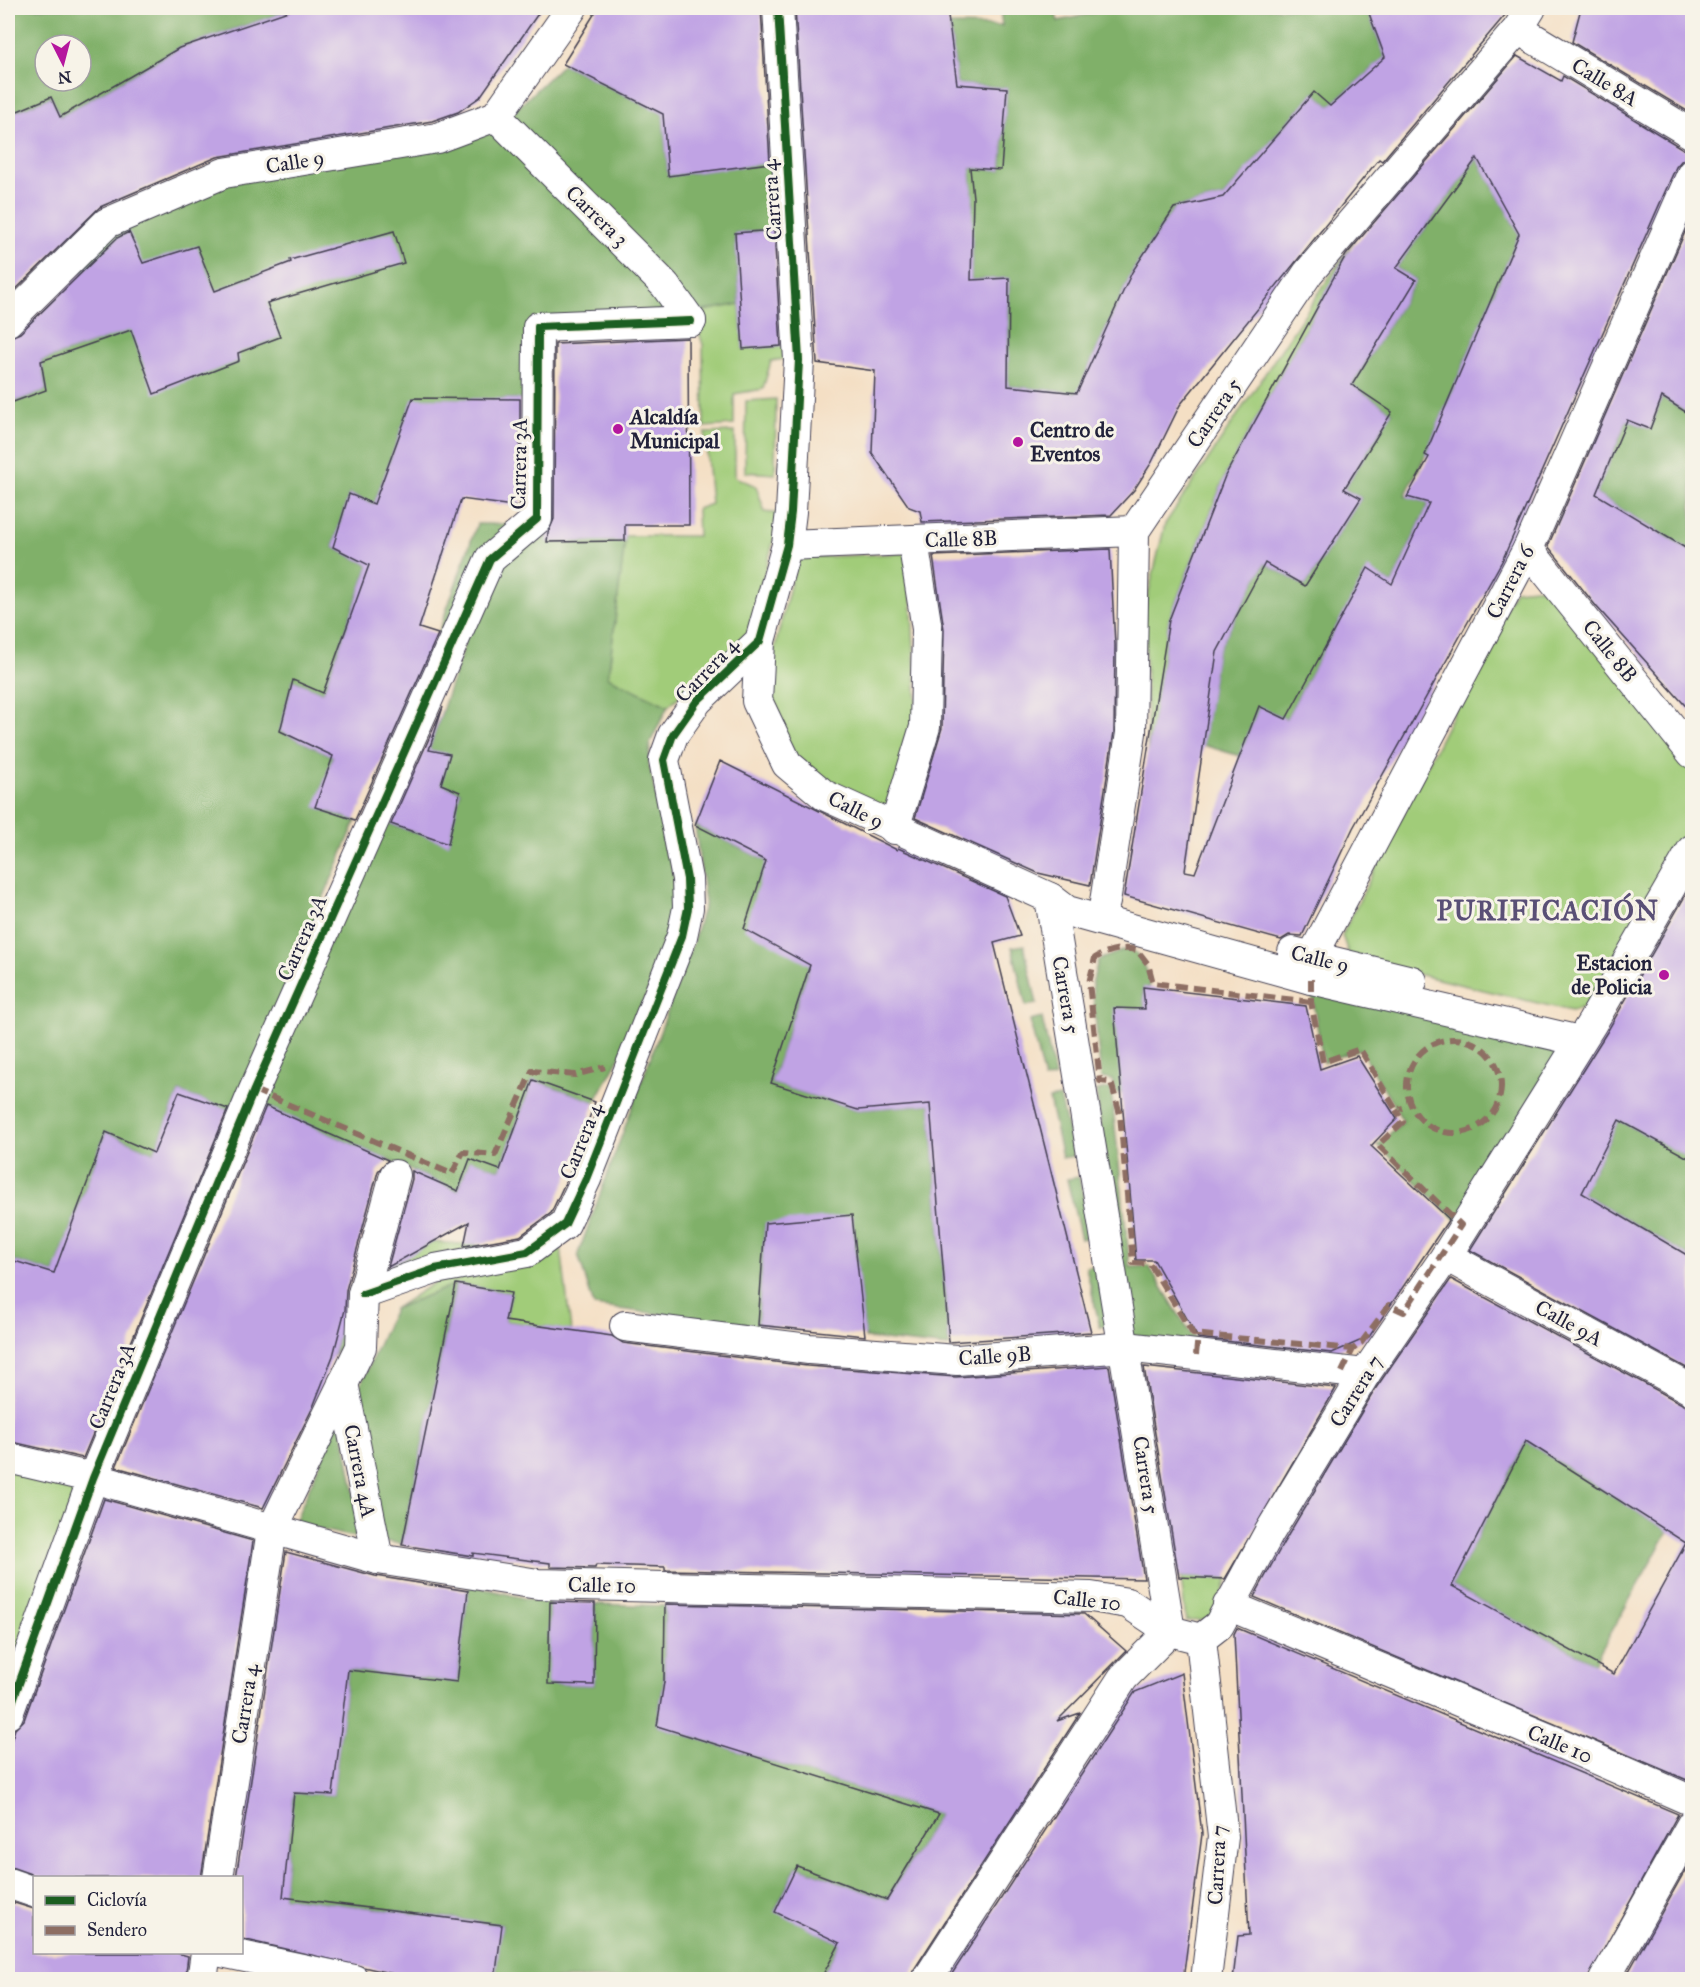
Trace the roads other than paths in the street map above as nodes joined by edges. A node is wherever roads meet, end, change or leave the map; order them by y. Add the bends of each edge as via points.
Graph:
1 (572, 8) edge
2 (778, 8) edge
3 (1524, 18) edge
4 (495, 116) junction
5 (1692, 134) edge
6 (1692, 174) edge
7 (8, 321) edge
8 (691, 321) joint
9 (1134, 531) junction
10 (913, 541) junction
11 (787, 545) junction
12 (1528, 549) junction
13 (760, 641) junction
14 (1692, 753) edge
15 (894, 829) junction
16 (1692, 850) edge
17 (1050, 898) junction
18 (1105, 902) junction
19 (1311, 968) junction
20 (1586, 1032) junction
21 (395, 1175) dead end
22 (1446, 1256) junction
23 (363, 1294) junction
24 (625, 1326) dead end
25 (1125, 1347) junction
26 (1365, 1374) junction
27 (343, 1383) junction
28 (1692, 1390) edge
29 (8, 1458) edge
30 (93, 1478) junction
31 (272, 1530) junction
32 (378, 1559) junction
33 (1228, 1605) junction
34 (1170, 1631) junction
35 (1201, 1639) junction
36 (8, 1714) edge
37 (1692, 1801) edge
38 (1692, 1824) edge
39 (218, 1876) edge
40 (8, 1883) edge
41 (33, 1892) edge
42 (206, 1954) edge
43 (227, 1954) edge
44 (202, 1980) edge
45 (354, 1980) edge
46 (927, 1980) edge
47 (1206, 1980) edge
48 (1604, 1980) edge

1 - 4 street
2 - 11 street, Carrera 4 via 800,360
3 - 5 street, Calle 8A
3 - 9 street, Carrera 5 via 1308,273
4 - 7 street, Calle 9 via 437,138 224,173 107,223
4 - 8 street, Carrera 3 via 665,285
6 - 12 street, Carrera 6
8 - 30 street, Carrera 3A via 538,327 537,519 490,559 254,1090
9 - 10 street, Calle 8B
9 - 18 street via 1131,733
10 - 11 street, Calle 8B
10 - 15 street via 927,629 925,727
11 - 13 street, Carrera 4
12 - 14 street, Calle 8B
12 - 19 street, Carrera 6
13 - 15 street, Calle 9 via 757,701 787,764 824,795
13 - 23 street, Carrera 4 via 697,701 674,735 664,760 687,879 688,908 682,936 565,1224 527,1251 435,1269
15 - 17 street, Calle 9
16 - 20 street, Carrera 7
17 - 18 street, Calle 9 via 1071,892
17 - 19 street, Calle 9 via 1067,912
17 - 25 street, Carrera 5
18 - 19 street, Calle 9
19 - 20 street, Calle 9
20 - 22 street, Carrera 7
21 - 23 street, Carrera 4A
22 - 26 street, Carrera 7
22 - 28 street, Calle 9A
23 - 27 street, Carrera 4A via 361,1347
24 - 25 street, Calle 9B via 809,1349 957,1360
25 - 26 street, Calle 9B
25 - 34 street, Carrera 5
26 - 33 street, Carrera 7
27 - 31 street, Carrera 4A
27 - 32 street, Carrera 4A
29 - 30 street, Calle 10
30 - 31 street, Calle 10
30 - 36 street, Carrera 3A
31 - 32 street, Calle 10
31 - 39 street, Carrera 4
32 - 34 street, Calle 10 via 538,1584 1091,1597 1128,1603
33 - 35 street, Carrera 7 via 1220,1624
33 - 37 street, Calle 10
34 - 35 street, Calle 10
34 - 46 street via 1123,1678
35 - 47 street, Carrera 7 via 1223,1837
38 - 48 street
40 - 41 street
42 - 44 street
43 - 45 street

